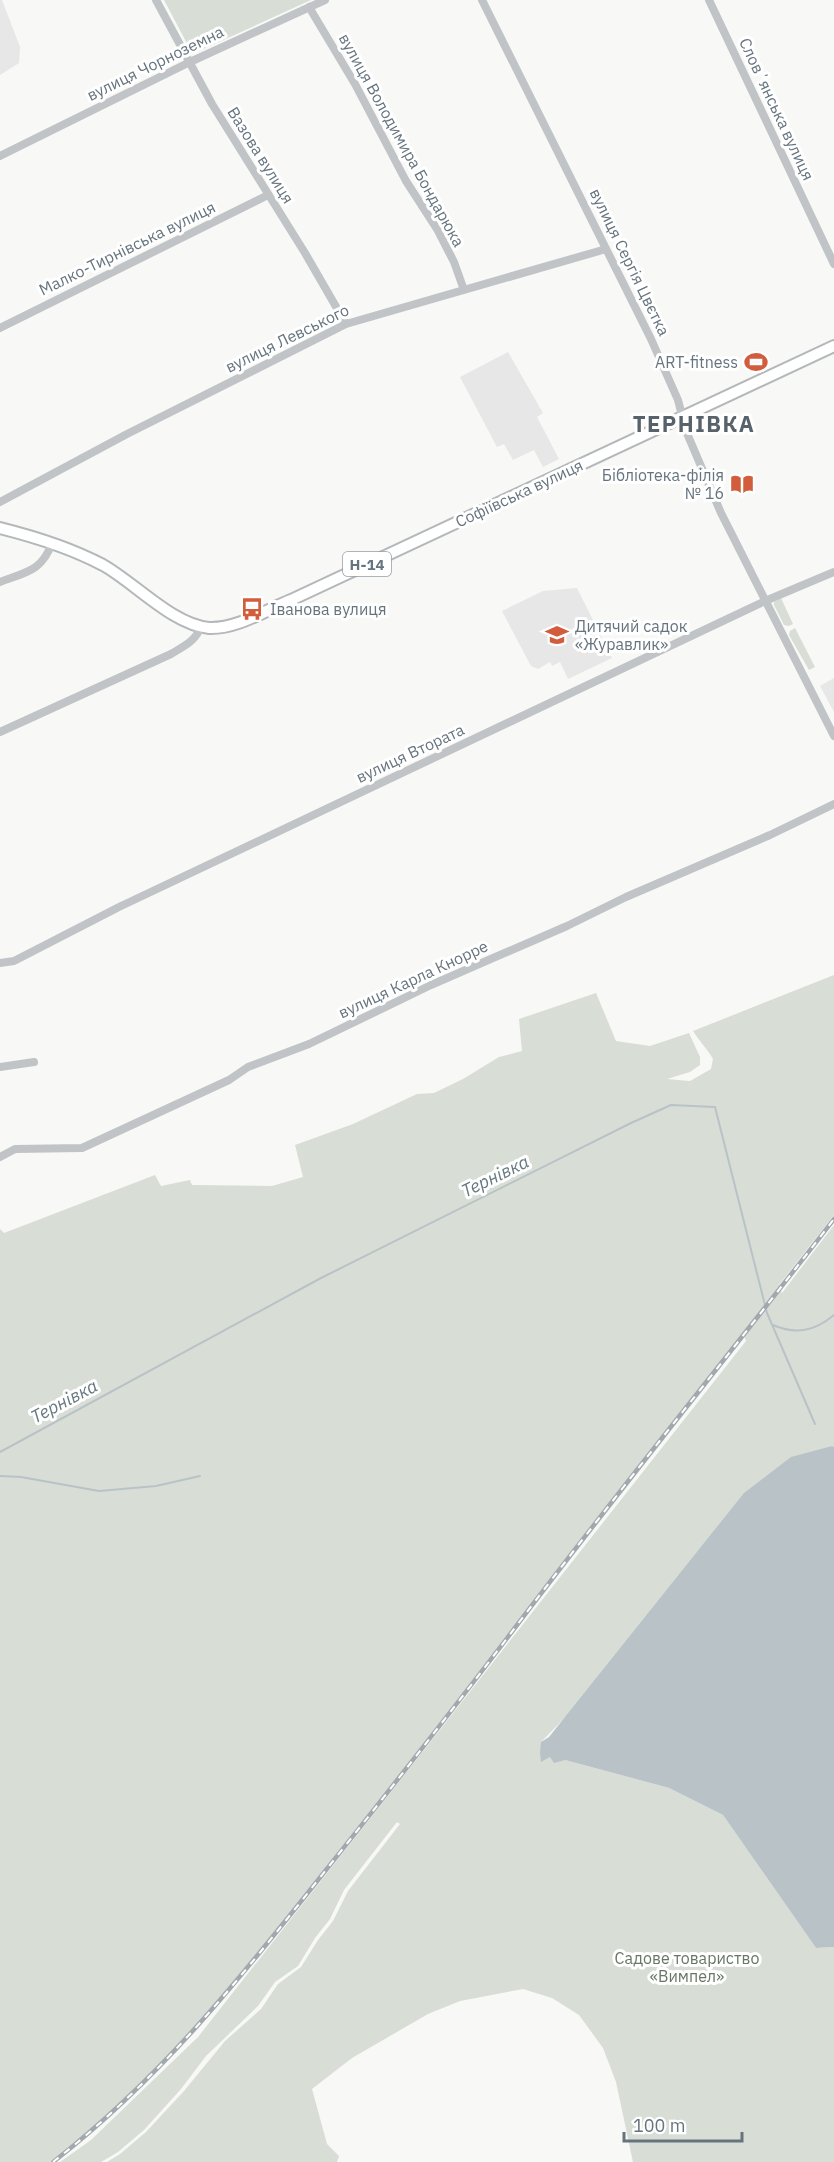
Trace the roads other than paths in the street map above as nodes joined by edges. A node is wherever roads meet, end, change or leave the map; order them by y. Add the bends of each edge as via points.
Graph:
1 (156, 0) edge
2 (325, 0) edge
3 (482, 0) edge
4 (709, 0) edge
5 (309, 7) junction
6 (190, 62) junction
7 (0, 156) edge
8 (268, 195) junction
9 (606, 249) junction
10 (834, 264) edge
11 (464, 290) junction
12 (346, 324) junction
13 (0, 328) edge
14 (834, 346) edge
15 (683, 417) junction
16 (0, 502) edge
17 (0, 528) edge
18 (52, 543) junction
19 (834, 572) edge
20 (0, 582) edge
21 (765, 601) junction
22 (201, 626) junction
23 (0, 732) edge
24 (834, 736) edge
25 (834, 804) edge
26 (0, 963) edge
27 (34, 1062) dead end
28 (0, 1067) edge
29 (0, 1157) edge

1 - 6 street, Вазова вулиця
2 - 5 street, вулиця Чорноземна
3 - 9 street, вулиця Сергія Цвєтка
4 - 10 street, Словʼянська вулиця
5 - 6 street, вулиця Чорноземна
5 - 11 street, вулиця Володимира Бондарюка via 454,262
6 - 7 street, вулиця Чорноземна
6 - 8 street, Вазова вулиця
8 - 12 street, Вазова вулиця
8 - 13 street, Малко-Тирнівська вулиця
9 - 11 street, вулиця Левського
9 - 15 street, вулиця Сергія Цвєтка via 651,339
11 - 12 street, вулиця Левського
12 - 16 street, вулиця Левського
14 - 15 main road, Софіївська вулиця / Н-14
15 - 21 street, вулиця Сергія Цвєтка via 721,513
15 - 22 main road, Софіївська вулиця / Н-14 via 241,621 218,627
17 - 18 main road, Софіївська вулиця / Н-14
18 - 20 street via 42,564
18 - 22 main road, Софіївська вулиця / Н-14 via 104,566 185,621
19 - 21 street, вулиця Втората
21 - 24 street, вулиця Сергія Цвєтка
21 - 26 street, вулиця Втората via 118,907 14,961
22 - 23 street via 198,636 171,654
25 - 29 street, вулиця Карла Кнорре via 309,1044 248,1067 229,1080 82,1148 15,1149
27 - 28 street

